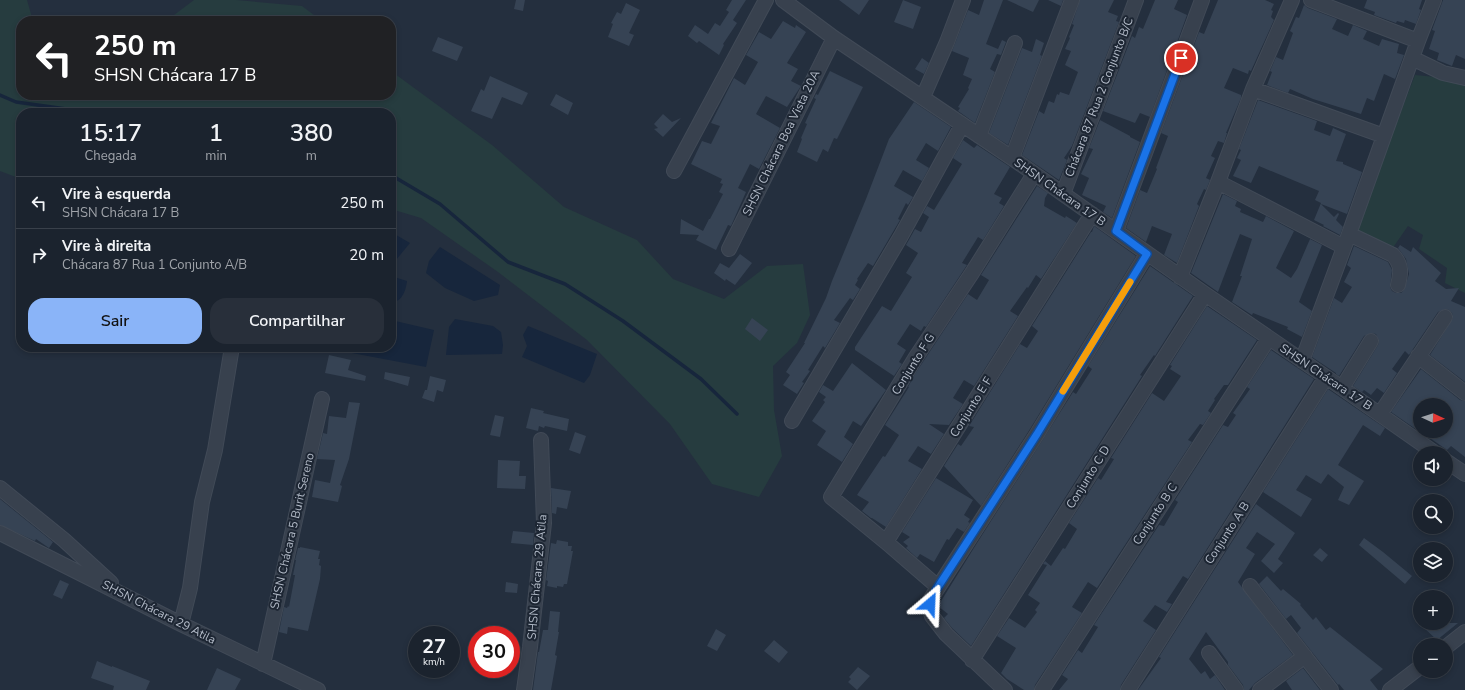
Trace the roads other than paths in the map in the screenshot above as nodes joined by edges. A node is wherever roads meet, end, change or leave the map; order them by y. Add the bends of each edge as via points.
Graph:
1 (766, 0) edge
2 (783, 0) edge
3 (963, 0) edge
4 (1072, 0) edge
5 (1136, 0) edge
6 (1202, 0) edge
7 (1292, 0) edge
8 (1312, 0) edge
9 (1434, 0) edge
10 (834, 38) junction
11 (1418, 41) junction
12 (1015, 43) dead end
13 (1412, 58) junction
14 (1465, 78) edge
15 (1253, 89) junction
16 (923, 97) junction
17 (962, 125) junction
18 (979, 136) junction
19 (1384, 136) junction
20 (1012, 158) junction
21 (674, 171) dead end
22 (1034, 174) junction
23 (1218, 182) junction
24 (1062, 194) junction
25 (1092, 214) junction
26 (1116, 231) junction
27 (1347, 241) junction
28 (729, 249) dead end
29 (1147, 254) junction
30 (1180, 277) junction
31 (1398, 285) dead end
32 (1205, 294) junction
33 (1445, 316) dead end
34 (1269, 338) junction
35 (1371, 341) dead end
36 (231, 352) edge
37 (1418, 356) junction
38 (1302, 361) junction
39 (1326, 377) junction
40 (1342, 388) junction
41 (1465, 393) edge
42 (322, 399) dead end
43 (1380, 414) junction
44 (792, 421) dead end
45 (541, 440) dead end
46 (1425, 446) edge
47 (1453, 466) edge
48 (1465, 474) edge
49 (0, 488) edge
50 (0, 533) edge
51 (886, 542) junction
52 (1250, 586) dead end
53 (938, 587) junction
54 (124, 595) junction
55 (181, 624) junction
56 (1465, 632) edge
57 (1453, 641) edge
58 (1209, 653) dead end
59 (1305, 656) junction
60 (972, 660) junction
61 (263, 664) junction
62 (1413, 672) edge
63 (318, 690) edge
64 (524, 690) edge
65 (1005, 690) edge
66 (1042, 690) edge
67 (1128, 690) edge
68 (1236, 690) edge
69 (1260, 690) edge
70 (1331, 690) edge
71 (1390, 690) edge

1 - 21 street
2 - 10 street, SHSN Chácara 17 B
3 - 16 street
4 - 20 street
5 - 24 street, Chácara 87 Rua 2 Conjunto B/C
6 - 26 street
7 - 15 street
8 - 11 street
9 - 11 street
10 - 16 street, SHSN Chácara 17 B
10 - 28 street, SHSN Chácara Boa Vista 20A
11 - 13 street
12 - 18 street
13 - 14 street via 1443,73
13 - 19 street
15 - 19 street
15 - 23 street
16 - 17 street, SHSN Chácara 17 B
17 - 18 street, SHSN Chácara 17 B
17 - 44 street via 901,236
18 - 20 street, SHSN Chácara 17 B
19 - 27 street
20 - 22 street, SHSN Chácara 17 B
22 - 24 street, SHSN Chácara 17 B
22 - 51 street, Conjunto F G via 916,357 831,497
23 - 27 street
23 - 30 street
24 - 25 street, SHSN Chácara 17 B
25 - 26 street, SHSN Chácara 17 B
25 - 51 street, Conjunto E F
26 - 29 street, SHSN Chácara 17 B
27 - 31 street via 1393,255 1400,266
27 - 38 street
29 - 30 street, SHSN Chácara 17 B
29 - 53 street via 1037,434
30 - 32 street, SHSN Chácara 17 B
32 - 34 street, SHSN Chácara 17 B
32 - 60 street, Conjunto C D
33 - 37 street
34 - 38 street, SHSN Chácara 17 B
34 - 66 street, Conjunto B C
35 - 40 street
36 - 55 street via 215,450 202,502 190,588
37 - 41 street
37 - 43 street
38 - 39 street, SHSN Chácara 17 B
39 - 40 street, SHSN Chácara 17 B
39 - 67 street, Conjunto A B
40 - 43 street, SHSN Chácara 17 B
42 - 61 street, SHSN Chácara 5 Burit Sereno
43 - 46 street, SHSN Chácara 17 B
45 - 64 street, SHSN Chácara 29 Atila via 544,523
47 - 48 street
49 - 54 street via 64,540
50 - 54 street, SHSN Chácara 29 Atila
51 - 53 street
52 - 59 street
53 - 60 street via 930,600 932,616
54 - 55 street, SHSN Chácara 29 Atila
55 - 61 street, SHSN Chácara 29 Atila
56 - 57 street
58 - 68 street
59 - 69 street
59 - 70 street
60 - 65 street
61 - 63 street, SHSN Chácara 29 Atila
62 - 71 street

